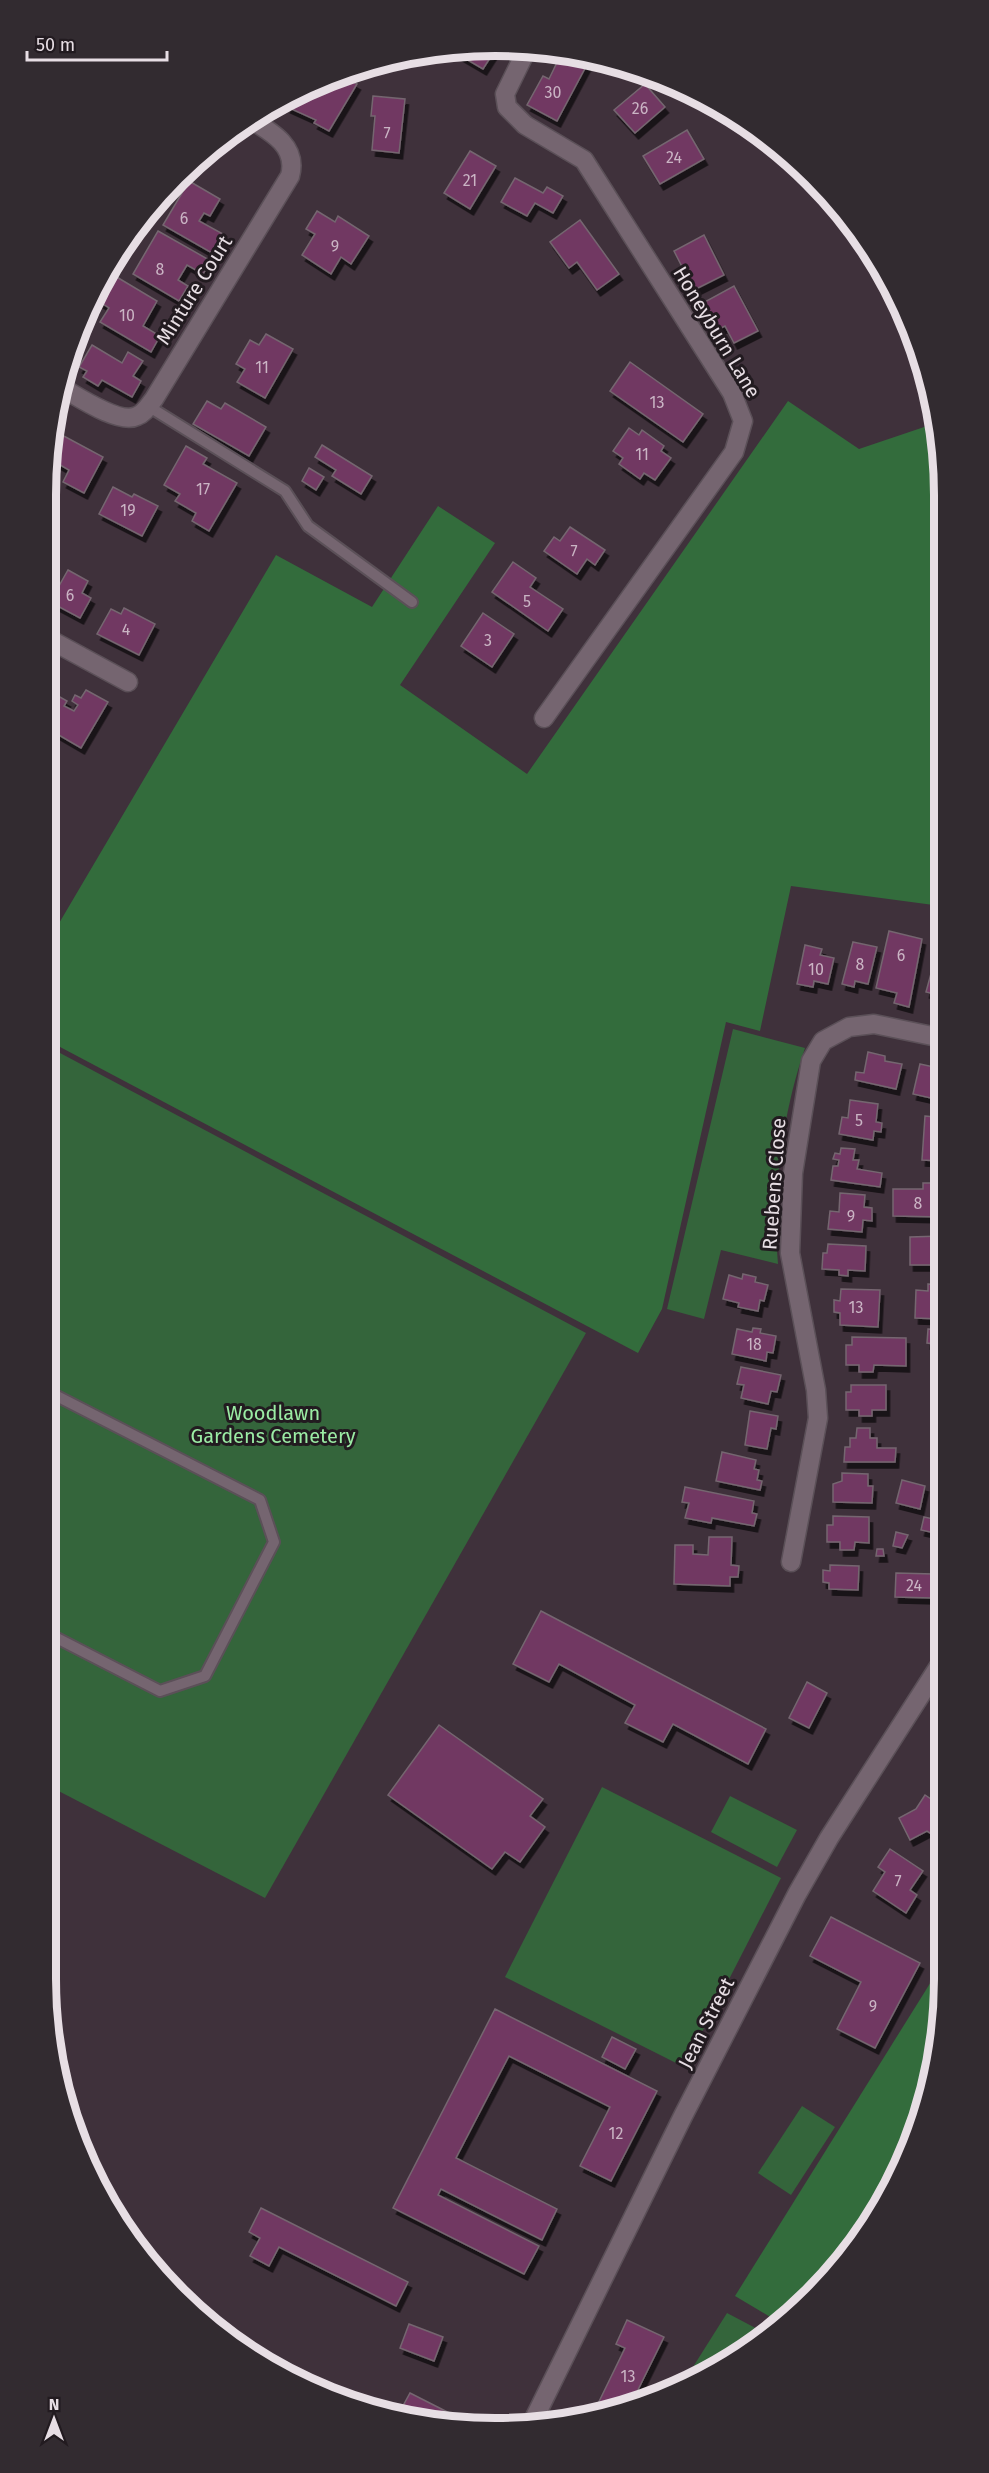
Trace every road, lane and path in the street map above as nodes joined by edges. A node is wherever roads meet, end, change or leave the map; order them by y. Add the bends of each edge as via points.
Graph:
1 (523, 56) edge
2 (259, 124) edge
3 (68, 391) edge
4 (148, 406) junction
5 (412, 602) dead end
6 (56, 643) edge
7 (128, 682) dead end
8 (544, 718) dead end
9 (934, 1036) edge
10 (56, 1396) edge
11 (791, 1562) dead end
12 (56, 1638) edge
13 (934, 1674) edge
14 (536, 2416) edge

1 - 8 street, Honeyburn Lane via 507,87 507,106 525,125 584,160 732,393 742,421 734,452
2 - 4 street, Minture Court via 285,144 293,165 290,176
3 - 4 street via 126,419
4 - 5 lane via 285,491 308,526
6 - 7 street
9 - 11 street, Ruebens Close via 890,1026 855,1026 824,1041 811,1062 794,1173 790,1253 818,1418
10 - 12 lane via 260,1500 274,1542 205,1676 160,1690
13 - 14 street, Jean Street via 797,1894

